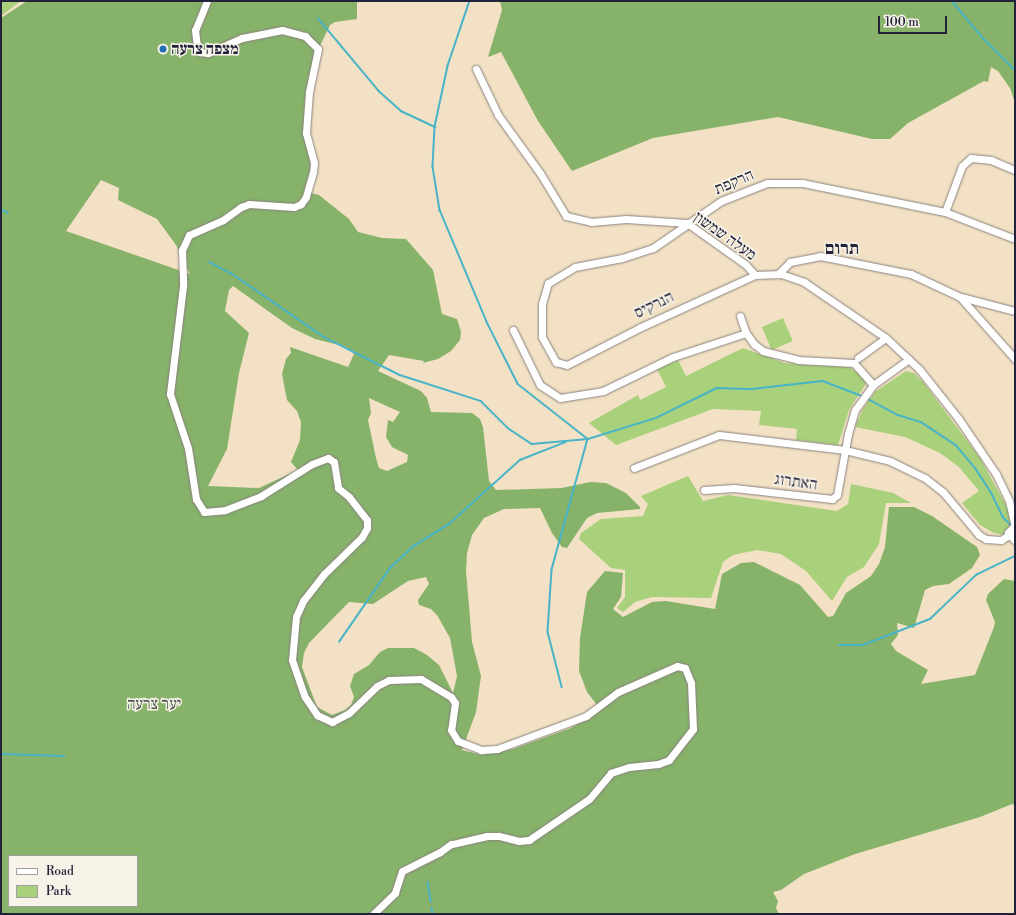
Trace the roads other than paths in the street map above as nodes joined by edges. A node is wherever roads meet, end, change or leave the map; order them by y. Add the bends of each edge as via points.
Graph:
1 (207, 1) edge
2 (476, 69) dead end
3 (1015, 170) edge
4 (945, 212) junction
5 (687, 223) junction
6 (1015, 239) edge
7 (778, 274) junction
8 (755, 275) junction
9 (960, 297) junction
10 (1015, 311) edge
11 (740, 316) dead end
12 (513, 330) dead end
13 (746, 333) junction
14 (886, 338) junction
15 (858, 358) dead end
16 (909, 359) junction
17 (1015, 359) edge
18 (567, 365) joint
19 (873, 385) junction
20 (845, 450) junction
21 (634, 468) dead end
22 (704, 490) dead end
23 (1015, 527) edge
24 (1012, 538) edge
25 (373, 914) edge

1 - 25 street via 195,30 200,52 208,53 242,38 282,30 305,36 318,49 309,92 306,133 314,163 306,197 301,204 294,206 249,204 223,220 189,235 182,250 183,286 170,394 188,448 196,499 204,512 225,510 261,496 312,464 328,458 334,462 338,488 349,497 367,520 367,528 362,537 336,560 313,587 296,617 292,660 305,698 316,715 332,722 349,713 377,686 389,680 421,678 451,697 455,703 451,730 458,741 481,750 497,749 580,718 618,692 677,666 685,668 690,683 693,729 669,760 611,773 589,799 529,840 520,842 499,836 487,836 451,844 402,871 395,893
2 - 5 street, מעלה שמשון via 502,120 540,173 566,216 591,222 626,219
3 - 4 street via 991,160 971,158 962,166
4 - 5 street, הרקפת via 803,183 767,183 721,201
4 - 6 street, הרקפת
5 - 8 street, מעלה שמשון via 746,265
5 - 18 street, הרקפת via 653,248 622,258 575,267 548,283 542,304 542,337 556,362
7 - 8 street, מעלה שמשון
7 - 9 street via 790,262 820,256 911,274
7 - 14 street, מעלה שמשון via 804,282
8 - 18 street, הנרקיס via 641,327
9 - 10 street
9 - 17 street
11 - 13 street
12 - 13 street via 540,385 560,398 603,392 673,357
13 - 19 street via 754,344 773,356 854,363
14 - 15 street
14 - 16 street, מעלה שמשון
16 - 19 street
16 - 23 street, מעלה שמשון via 937,391 983,455 1010,500
19 - 20 street via 855,410
20 - 21 street via 719,435
20 - 22 street, האתרוג via 837,495 832,500 734,488
20 - 24 street via 890,461 925,478 942,492 979,535 986,539
23 - 24 main road via 1010,530

